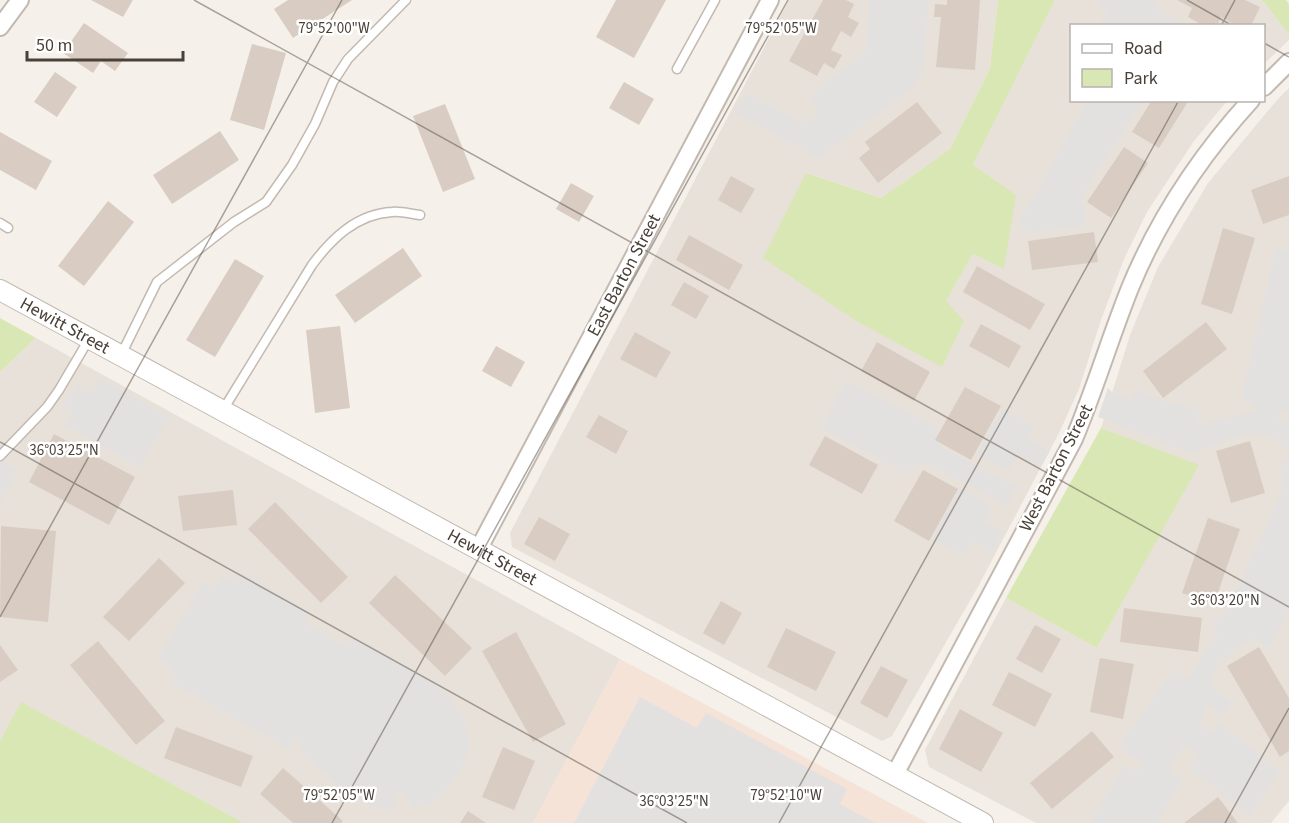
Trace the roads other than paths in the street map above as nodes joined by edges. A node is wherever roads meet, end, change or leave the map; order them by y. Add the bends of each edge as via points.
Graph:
1 (20, 0) edge
2 (406, 0) edge
3 (715, 0) edge
4 (770, 0) edge
5 (0, 27) edge
6 (1289, 62) edge
7 (677, 69) dead end
8 (1265, 85) edge
9 (1249, 102) edge
10 (420, 215) dead end
11 (0, 290) edge
12 (89, 338) junction
13 (121, 355) junction
14 (222, 411) junction
15 (0, 456) edge
16 (478, 550) junction
17 (894, 776) junction
18 (983, 823) edge

1 - 5 street
2 - 13 lane via 348,59 292,165 266,202 157,282
3 - 7 lane
4 - 16 street, East Barton Street
6 - 8 street
9 - 17 street, West Barton Street via 1188,181 1158,229 1131,286 1074,439
10 - 14 lane via 378,213 340,233 312,265
11 - 12 street, Hewitt Street
12 - 13 street, Hewitt Street
12 - 15 lane via 47,407
13 - 14 street, Hewitt Street
14 - 16 street, Hewitt Street
16 - 17 street, Hewitt Street
17 - 18 street, Hewitt Street

